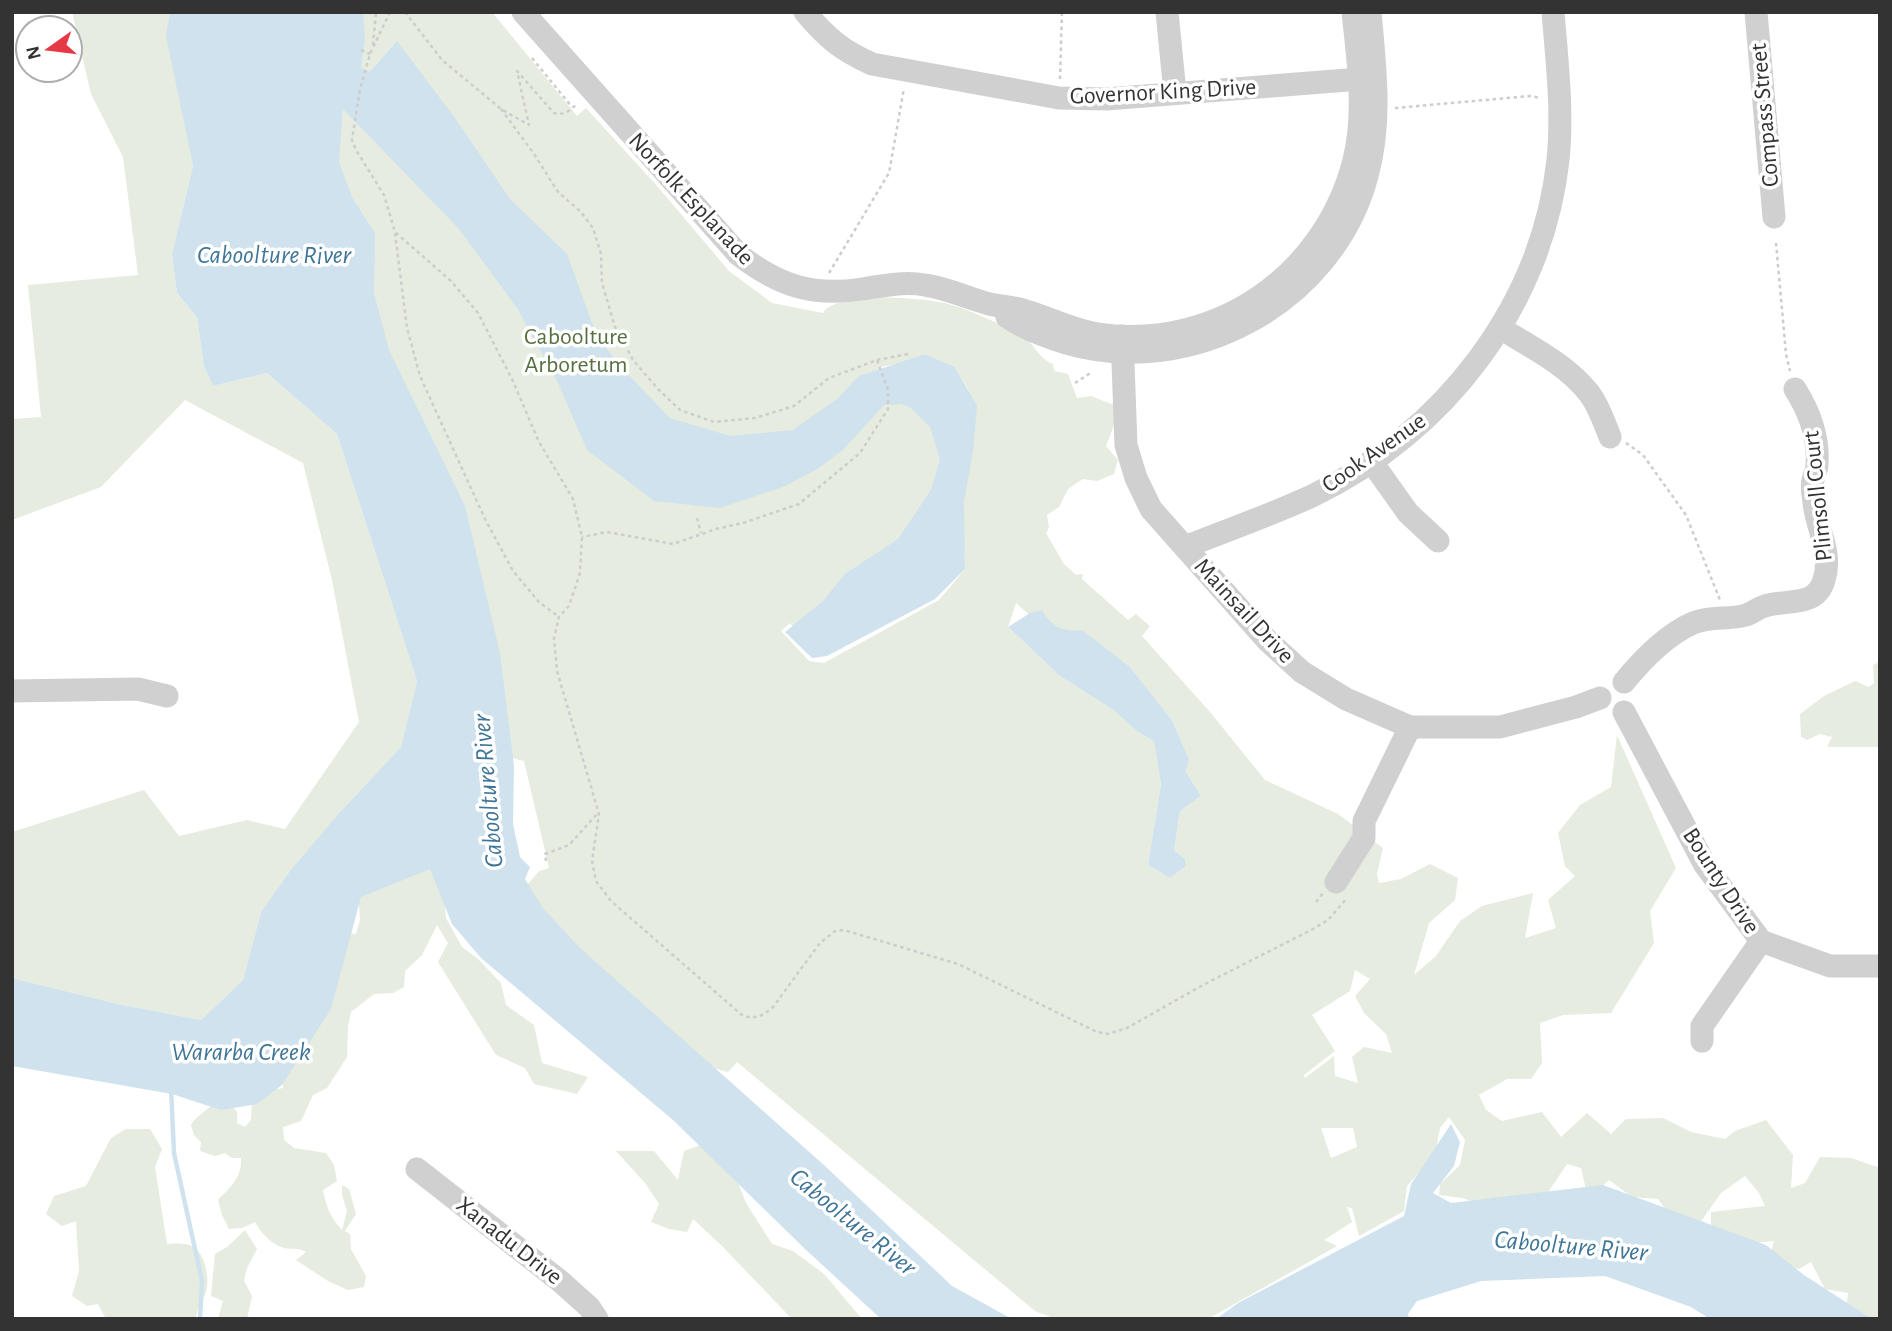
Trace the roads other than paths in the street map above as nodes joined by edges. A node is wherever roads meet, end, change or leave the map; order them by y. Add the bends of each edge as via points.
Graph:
1 (523, 12) edge
2 (805, 12) edge
3 (1167, 12) edge
4 (1353, 12) edge
5 (1370, 12) edge
6 (1553, 12) edge
7 (1756, 12) edge
8 (1368, 78) junction
9 (1175, 93) junction
10 (1774, 217) dead end
11 (1500, 328) junction
12 (1122, 344) junction
13 (1795, 389) road end
14 (1610, 437) road end
15 (1371, 461) junction
16 (1438, 541) dead end
17 (1185, 547) junction
18 (1624, 682) junction
19 (12, 691) edge
20 (167, 696) dead end
21 (1600, 698) junction
22 (1624, 712) junction
23 (1410, 727) junction
24 (1344, 887) road end
25 (1761, 942) junction
26 (1880, 966) edge
27 (1702, 1041) dead end
28 (417, 1169) dead end
29 (597, 1319) edge

1 - 12 street, Norfolk Esplanade via 738,256 760,272 780,282 825,292 923,284 1021,309
2 - 9 street, Governor King Drive via 843,51 872,64 1059,98
3 - 9 street
4 - 8 street
5 - 8 street
6 - 11 street, Cook Avenue via 1560,102 1553,191 1528,276
7 - 10 street, Compass Street
8 - 9 street, Governor King Drive
8 - 12 street, Norfolk Esplanade via 1376,131 1367,177 1334,247 1306,281 1249,324 1213,339 1171,349
11 - 14 street via 1577,380 1600,410
11 - 15 street, Cook Avenue via 1443,402
12 - 17 street, Mainsail Drive via 1126,445 1136,478 1151,509
13 - 18 street, Plimsoll Court via 1814,432 1815,518 1824,534 1826,566 1818,592 1746,615 1691,624 1642,660
15 - 16 street via 1409,513
15 - 17 street, Cook Avenue via 1313,495
17 - 23 street, Mainsail Drive via 1268,641 1302,671 1346,699
18 - 21 street via 1605,685
18 - 22 street via 1633,695 1632,705
19 - 20 street via 138,689
21 - 22 street via 1608,712
21 - 23 street, Mainsail Drive via 1500,727
22 - 25 street, Bounty Drive via 1705,865
23 - 24 street via 1364,821 1364,838
25 - 26 street, Bounty Drive via 1830,966
25 - 27 street via 1702,1026
28 - 29 street, Xanadu Drive via 561,1281

